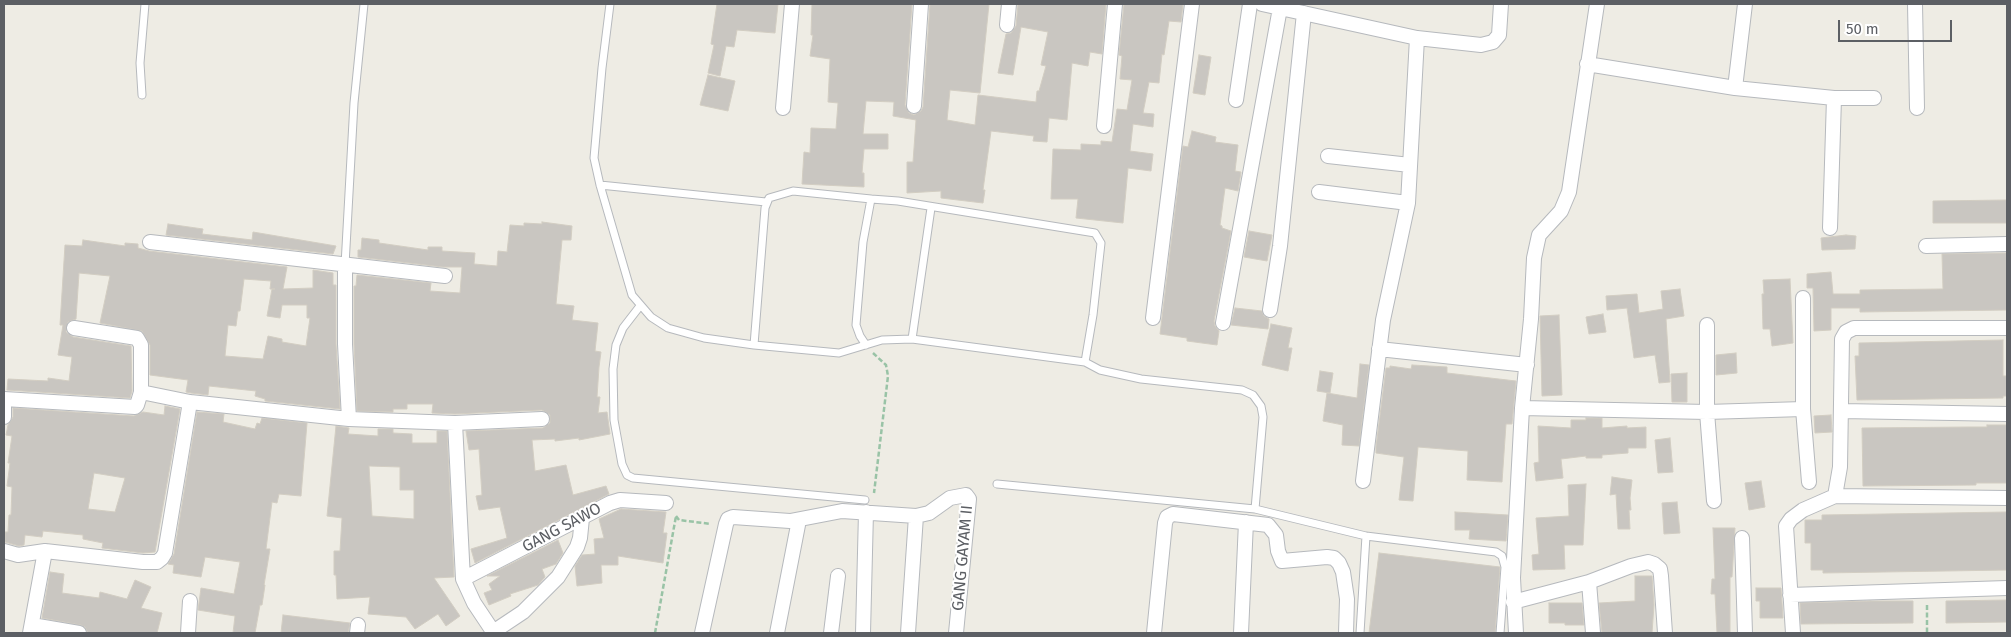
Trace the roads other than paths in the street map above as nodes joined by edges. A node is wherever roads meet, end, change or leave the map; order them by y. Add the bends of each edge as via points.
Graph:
1 (145, 4) edge
2 (364, 4) edge
3 (610, 4) edge
4 (792, 4) edge
5 (921, 4) edge
6 (1009, 4) edge
7 (1115, 4) edge
8 (1192, 4) edge
9 (1250, 4) edge
10 (1262, 4) edge
11 (1501, 4) edge
12 (1596, 4) edge
13 (1745, 4) edge
14 (1915, 4) edge
15 (1280, 8) junction
16 (1304, 13) junction
17 (1007, 25) dead end
18 (1417, 38) junction
19 (1587, 64) junction
20 (1735, 88) junction
21 (142, 95) dead end
22 (1834, 98) junction
23 (1874, 98) dead end
24 (1236, 100) dead end
25 (914, 106) dead end
26 (782, 108) dead end
27 (1917, 108) dead end
28 (1104, 126) dead end
29 (1328, 156) dead end
30 (1410, 165) junction
31 (600, 185) junction
32 (1319, 192) dead end
33 (871, 199) junction
34 (766, 202) junction
35 (1408, 203) junction
36 (931, 208) junction
37 (1830, 228) dead end
38 (150, 242) dead end
39 (2007, 244) edge
40 (1926, 246) dead end
41 (345, 265) junction
42 (445, 276) dead end
43 (1803, 298) dead end
44 (640, 306) junction
45 (1270, 310) dead end
46 (1152, 318) dead end
47 (1223, 323) dead end
48 (1708, 325) dead end
49 (74, 328) dead end
50 (2007, 328) edge
51 (912, 339) junction
52 (754, 345) junction
53 (866, 345) junction
54 (1379, 349) junction
55 (1085, 362) junction
56 (1527, 365) junction
57 (141, 392) junction
58 (4, 399) edge
59 (190, 402) junction
60 (4, 403) edge
61 (1522, 408) junction
62 (1804, 409) junction
63 (1842, 411) junction
64 (1707, 412) junction
65 (2007, 414) edge
66 (4, 417) edge
67 (542, 418) dead end
68 (350, 419) junction
69 (455, 423) junction
70 (1363, 481) dead end
71 (1809, 482) dead end
72 (997, 484) dead end
73 (1835, 496) junction
74 (2007, 498) edge
75 (1714, 501) dead end
76 (666, 503) road end
77 (865, 506) junction
78 (1255, 509) junction
79 (916, 516) junction
80 (582, 518) junction
81 (799, 520) junction
82 (1246, 522) junction
83 (1366, 536) junction
84 (1742, 538) dead end
85 (45, 551) junction
86 (8, 553) edge
87 (838, 576) dead end
88 (463, 579) junction
89 (1589, 582) junction
90 (2007, 588) edge
91 (1790, 595) junction
92 (190, 602) dead end
93 (1513, 602) junction
94 (31, 629) edge
95 (493, 632) edge
96 (79, 633) edge
97 (188, 633) edge
98 (702, 633) edge
99 (777, 633) edge
100 (831, 633) edge
101 (863, 633) edge
102 (908, 633) edge
103 (956, 633) edge
104 (1154, 633) edge
105 (1241, 633) edge
106 (1346, 633) edge
107 (1360, 633) edge
108 (1500, 633) edge
109 (1516, 633) edge
110 (1593, 633) edge
111 (1665, 633) edge
112 (1745, 633) edge
113 (1793, 633) edge

1 - 21 lane via 140,63
2 - 41 lane via 354,103
3 - 31 lane via 594,158
4 - 26 street
5 - 25 street
6 - 17 street
7 - 28 street
8 - 46 street
9 - 24 street
10 - 15 street
11 - 18 street via 1499,35 1493,42 1481,45
12 - 19 street
13 - 20 street
14 - 27 street
15 - 16 street
15 - 47 street
16 - 18 street
16 - 45 street via 1280,246
18 - 30 street
19 - 20 street
19 - 56 street via 1569,192 1561,211 1539,235 1534,258
20 - 22 street
22 - 23 street
22 - 37 street
29 - 30 street
30 - 35 street
31 - 34 lane
31 - 44 lane via 632,295
32 - 35 street
33 - 34 lane via 793,191 769,198
33 - 36 lane
33 - 53 lane via 862,242 856,325
34 - 52 lane
35 - 54 street via 1382,320
36 - 51 lane
36 - 55 lane via 1098,236 1101,243
38 - 41 street
39 - 40 street
41 - 42 street
41 - 68 street via 345,344
43 - 62 street
44 - 52 lane via 668,328 704,338
44 - 77 lane via 623,328 616,345 613,369 614,420 627,475
48 - 64 street
49 - 57 street via 137,338 140,341
50 - 63 street via 1854,328 1846,332 1842,339
51 - 53 lane via 882,340
51 - 55 lane
52 - 53 lane via 839,353
54 - 56 street
54 - 70 street
55 - 78 lane via 1100,370 1122,375 1242,390 1253,395 1261,406 1263,417
56 - 61 street
57 - 58 street via 135,406
57 - 59 street
59 - 68 street
59 - 85 street via 162,558 157,562 144,562
60 - 66 street
61 - 64 street
61 - 93 street
62 - 64 street
62 - 71 street
63 - 65 street
63 - 73 street via 1840,467
64 - 75 street
67 - 69 street
68 - 69 street
69 - 88 street
72 - 78 lane
73 - 74 street
73 - 91 street via 1803,510 1786,526
76 - 80 street, GANG SAWO via 620,500
77 - 79 street
77 - 81 street
77 - 101 street
78 - 83 lane
79 - 102 street
79 - 103 street, GANG GAYAM II via 929,513 944,500 968,497
80 - 88 street, GANG SAWO
80 - 95 street via 577,547 558,577 523,612
81 - 98 street via 728,519
81 - 99 street
82 - 104 street via 1167,516
82 - 105 street
82 - 106 street via 1272,527 1282,561 1327,557 1339,563 1347,600
83 - 107 lane
83 - 108 lane via 1496,552 1502,556 1505,567
84 - 112 street
85 - 86 street via 18,555
85 - 94 street
87 - 100 street
88 - 95 street
89 - 93 street
89 - 110 street
89 - 111 street via 1631,566 1648,562 1654,564 1660,569
90 - 91 street
91 - 113 street
92 - 97 street
93 - 109 street
94 - 96 street

